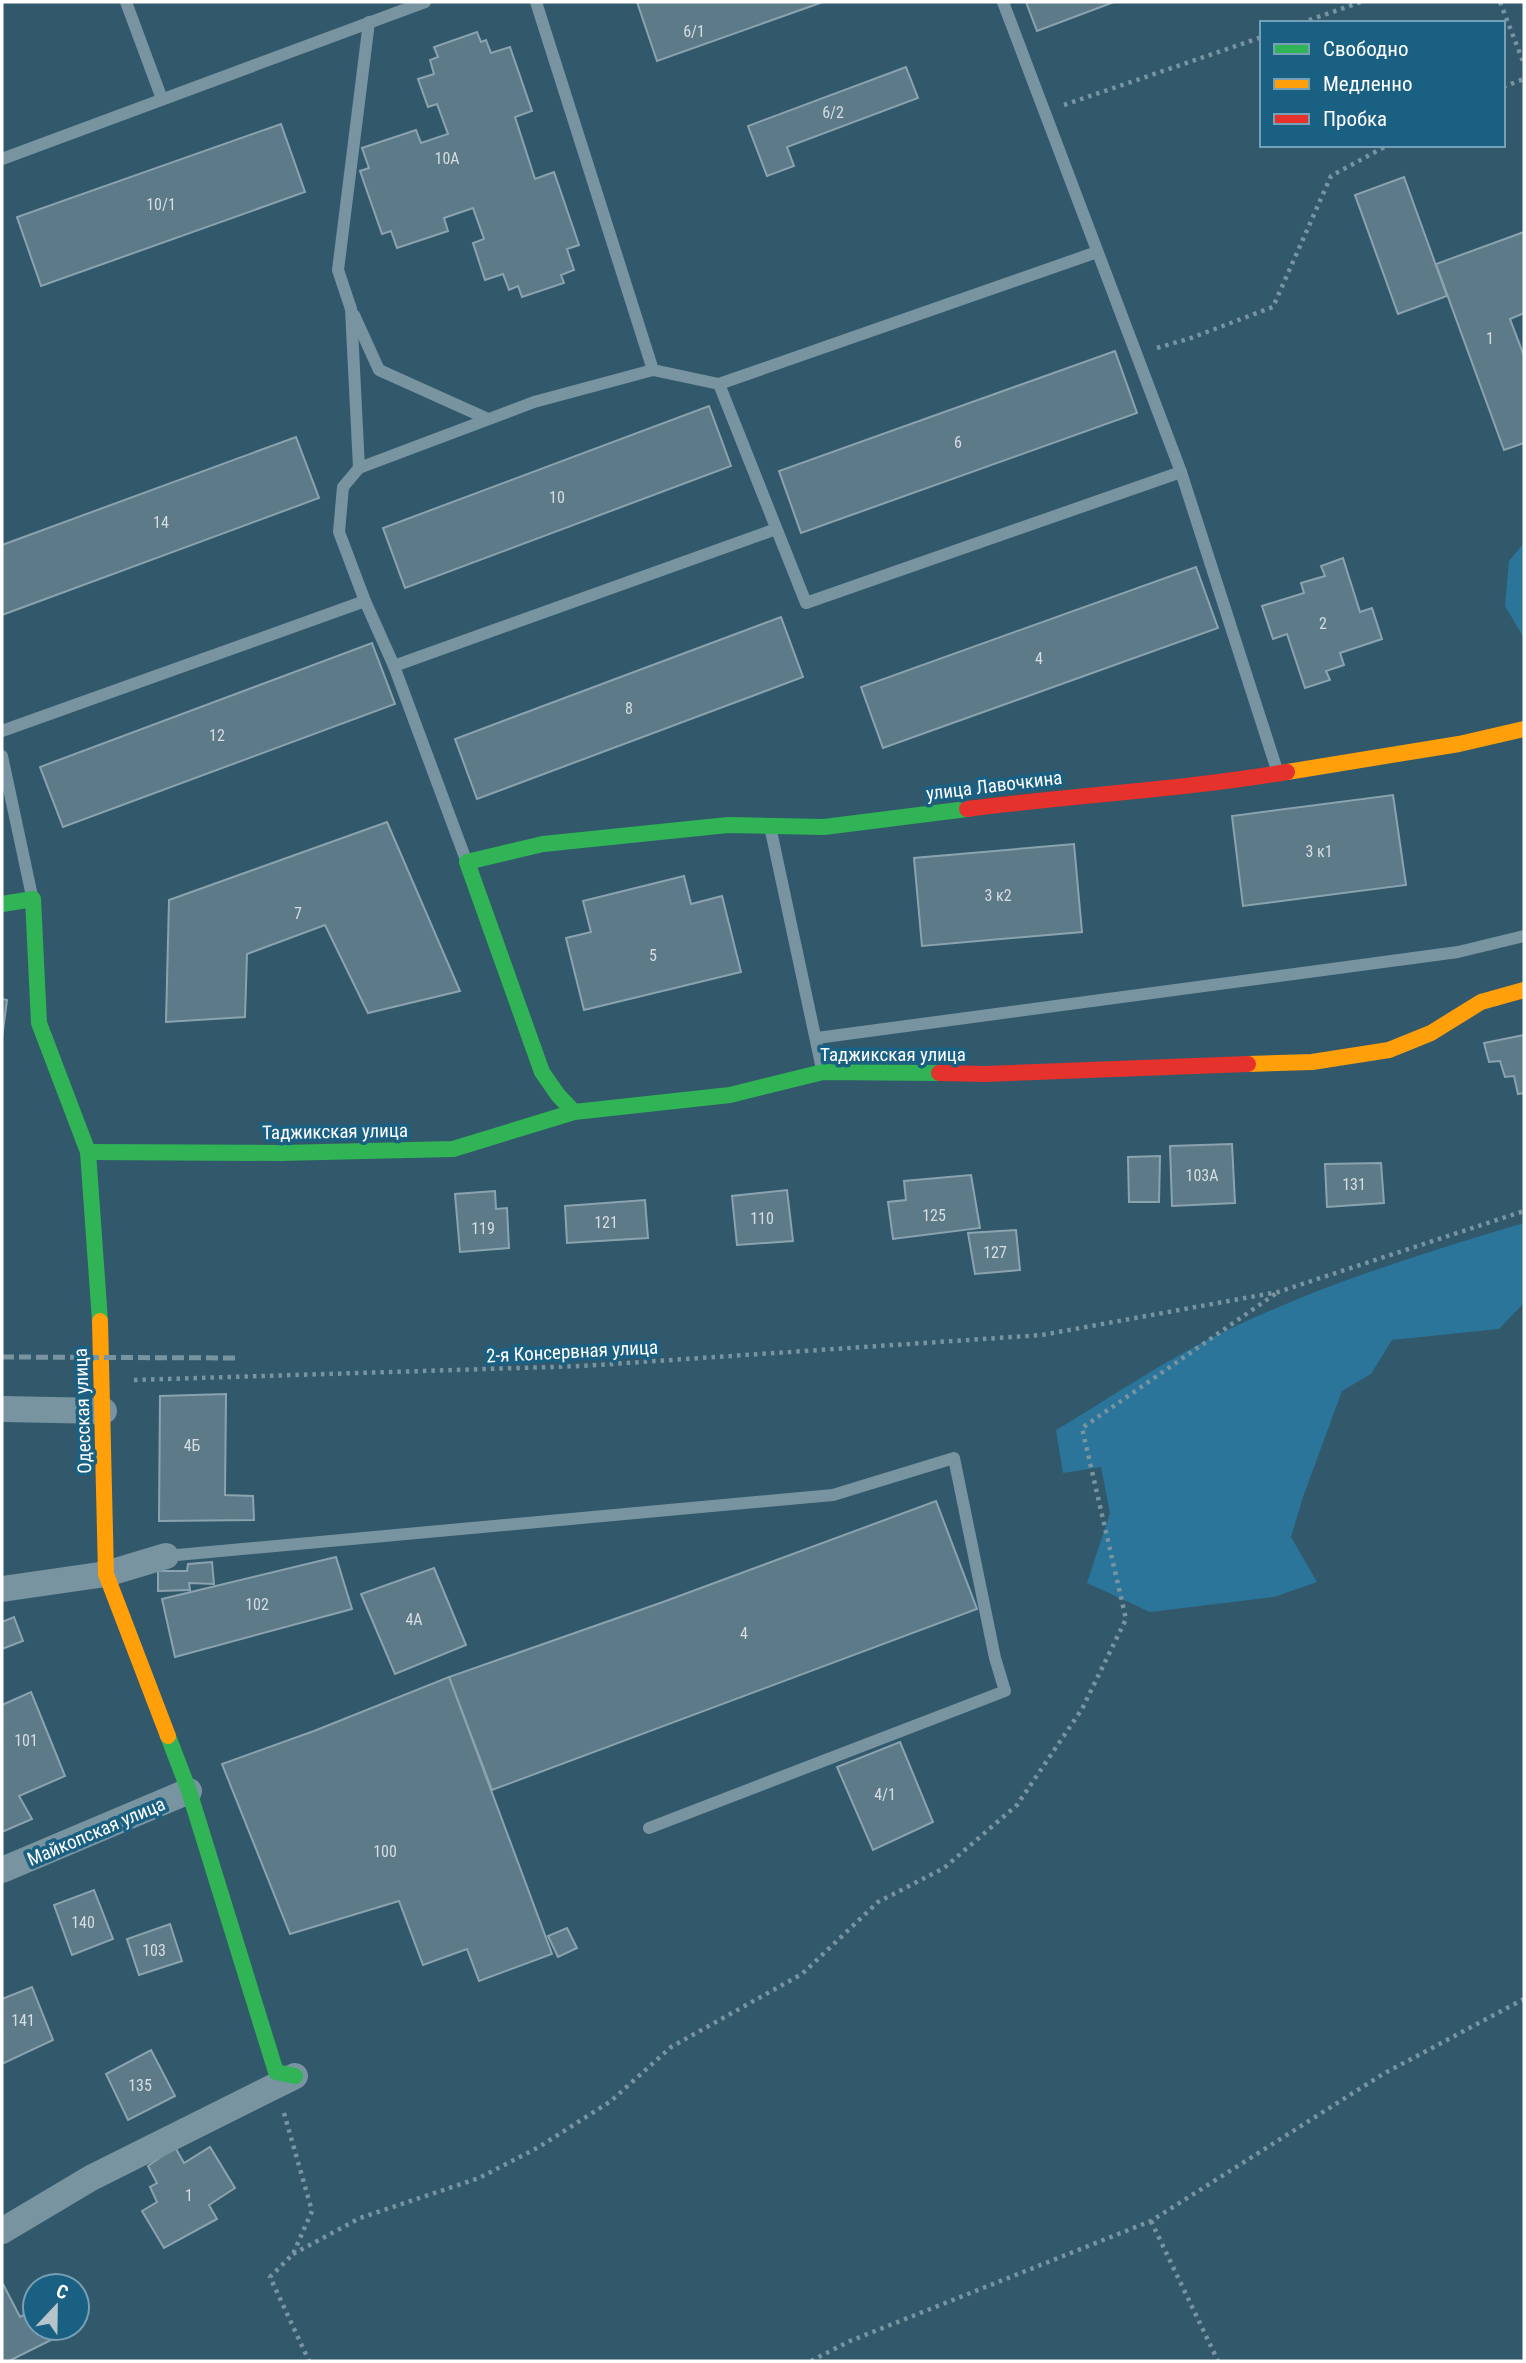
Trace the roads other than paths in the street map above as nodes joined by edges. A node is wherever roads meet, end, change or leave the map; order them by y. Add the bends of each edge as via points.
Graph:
1 (126, 2) edge
2 (425, 2) edge
3 (536, 2) edge
4 (1003, 2) edge
5 (369, 22) junction
6 (162, 99) junction
7 (2, 159) edge
8 (1097, 252) junction
9 (351, 309) junction
10 (653, 370) junction
11 (719, 384) junction
12 (488, 419) junction
13 (359, 468) junction
14 (1181, 472) junction
15 (775, 529) junction
16 (365, 601) junction
17 (394, 666) junction
18 (1524, 729) edge
19 (2, 730) edge
20 (2, 756) edge
21 (1278, 774) junction
22 (770, 827) junction
23 (467, 862) junction
24 (33, 899) junction
25 (2, 904) edge
26 (1524, 936) edge
27 (1524, 990) edge
28 (817, 1038) junction
29 (823, 1072) junction
30 (574, 1111) junction
31 (88, 1152) junction
32 (2, 1409) edge
33 (104, 1411) junction
34 (166, 1556) joint
35 (106, 1574) junction
36 (2, 1589) edge
37 (190, 1791) junction
38 (649, 1828) dead end
39 (2, 1870) edge
40 (285, 2081) joint
41 (2, 2231) edge

1 - 6 lane
2 - 5 lane
3 - 10 lane
4 - 8 lane
5 - 6 lane
5 - 9 lane via 338,270
6 - 7 lane
8 - 11 lane
8 - 14 lane
9 - 12 lane via 379,370
9 - 13 lane
10 - 11 lane
10 - 12 lane
11 - 15 lane
12 - 13 lane
13 - 16 lane via 343,487 339,532
14 - 15 lane via 806,603
14 - 21 lane
15 - 17 lane
16 - 17 lane
16 - 19 lane
17 - 23 lane
18 - 21 street, улица Лавочкина
20 - 24 lane
21 - 22 street, улица Лавочкина via 824,827
22 - 23 street, улица Лавочкина via 727,825 543,844
22 - 28 lane
23 - 30 street via 542,1072
24 - 25 street
24 - 31 street, Одесская улица via 39,1023
26 - 28 lane via 1458,952
27 - 29 street, Таджикская улица via 1481,1002 1431,1033 1389,1050 1312,1062 985,1074
28 - 29 lane
29 - 30 street, Таджикская улица via 730,1095
30 - 31 street, Таджикская улица via 453,1149
31 - 33 street, Одесская улица
32 - 33 street
33 - 35 street, Одесская улица
34 - 35 street
34 - 38 lane via 833,1495 954,1458 1005,1690
35 - 36 street
35 - 37 street, Одесская улица
37 - 39 street, Майкопская улица
37 - 40 street, Одесская улица via 276,2072
40 - 41 street via 90,2178

